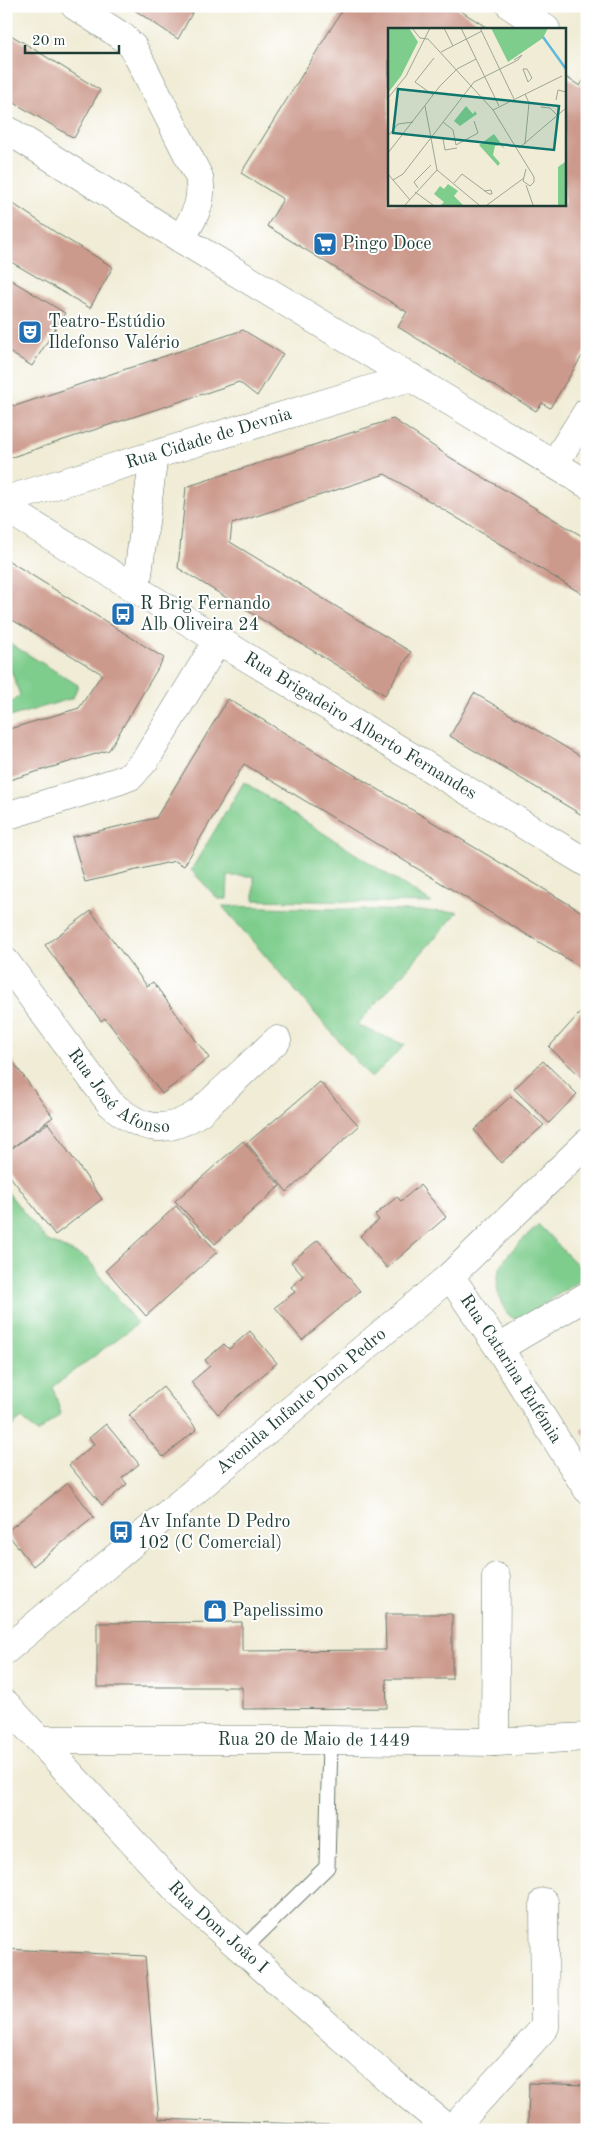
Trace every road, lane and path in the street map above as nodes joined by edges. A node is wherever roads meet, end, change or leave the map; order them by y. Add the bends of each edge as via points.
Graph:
1 (75, 6) edge
2 (511, 6) edge
3 (109, 15) edge
4 (544, 28) edge
5 (6, 129) edge
6 (182, 239) junction
7 (412, 377) junction
8 (587, 412) edge
9 (154, 455) junction
10 (554, 464) junction
11 (587, 484) edge
12 (6, 500) edge
13 (6, 508) edge
14 (136, 589) junction
15 (218, 640) junction
16 (6, 816) edge
17 (587, 863) edge
18 (6, 962) edge
19 (277, 1040) dead end
20 (587, 1143) edge
21 (450, 1276) junction
22 (587, 1296) edge
23 (499, 1348) junction
24 (587, 1489) edge
25 (496, 1577) dead end
26 (6, 1650) edge
27 (6, 1704) edge
28 (587, 1737) edge
29 (40, 1740) junction
30 (330, 1740) junction
31 (496, 1742) junction
32 (544, 1902) dead end
33 (243, 1949) junction
34 (451, 2130) edge

1 - 3 street
2 - 4 street
3 - 6 street via 136,53 200,177 200,204
5 - 6 street
6 - 7 street
7 - 9 street, Rua Cidade de Devnia
7 - 10 street
8 - 10 street
9 - 12 street, Rua Cidade de Devnia
9 - 14 street
10 - 11 street
13 - 14 street, Rua Brigadeiro Alberto Fernandes
14 - 15 street, Rua Brigadeiro Alberto Fernandes
15 - 16 street via 146,759 131,776
15 - 17 street, Rua Brigadeiro Alberto Fernandes
18 - 19 street, Rua José Afonso via 110,1103 139,1124 164,1127 186,1122
20 - 21 street, Avenida Infante Dom Pedro
21 - 23 street, Rua Catarina Eufémia
21 - 26 street, Avenida Infante Dom Pedro
22 - 23 street
23 - 24 street, Rua Catarina Eufémia
25 - 31 street
27 - 29 street, Rua Dom João I
28 - 31 street, Rua 20 de Maio de 1449
29 - 30 street, Rua 20 de Maio de 1449
29 - 33 street, Rua Dom João I via 186,1900 218,1931
30 - 31 street, Rua 20 de Maio de 1449
30 - 33 lane via 327,1867
32 - 34 street via 545,2027
33 - 34 street, Rua Dom João I via 392,2083

